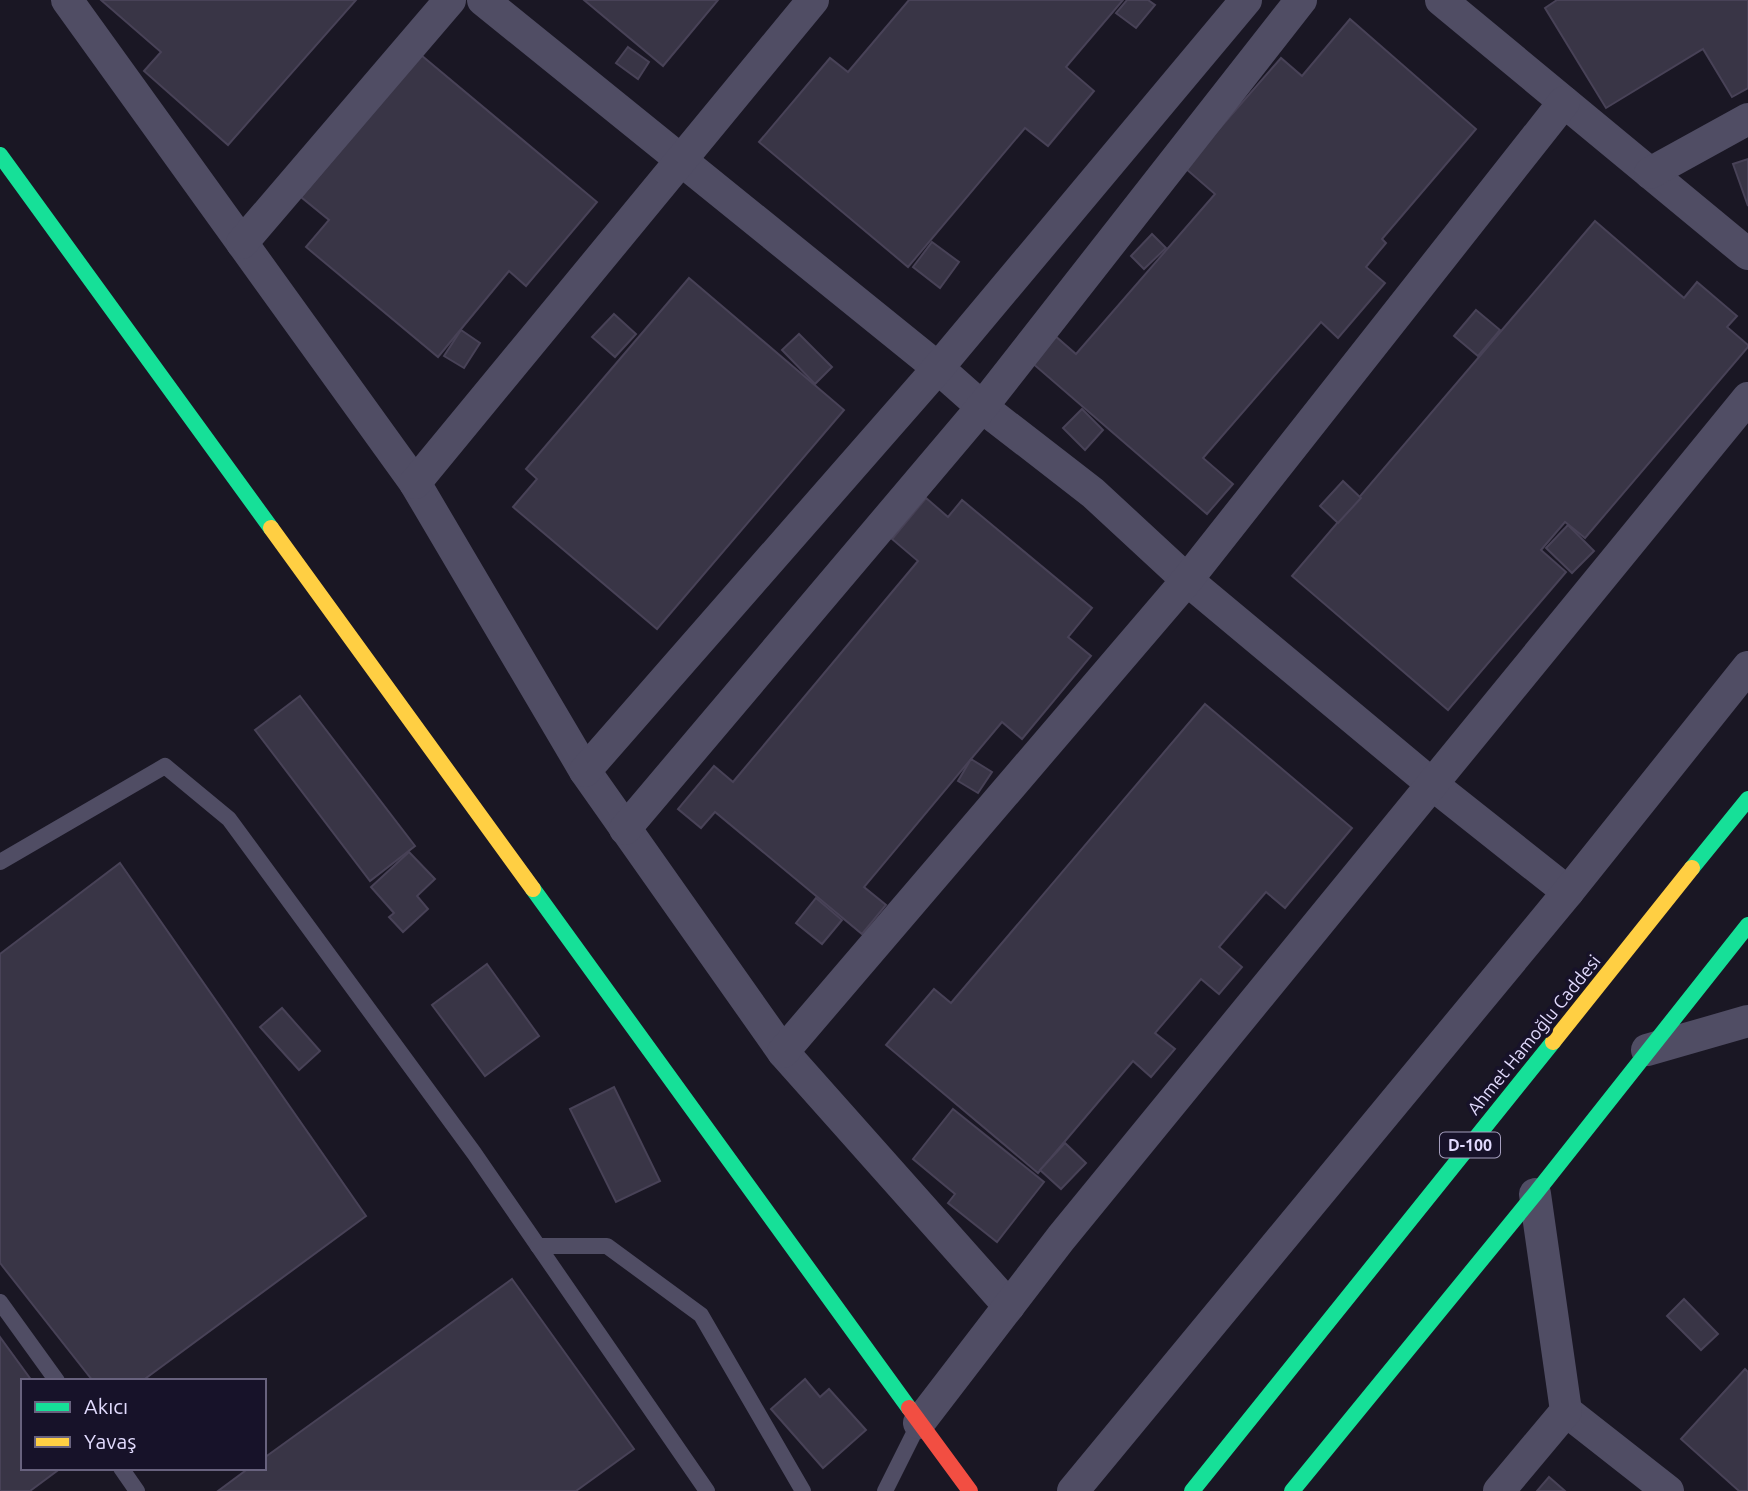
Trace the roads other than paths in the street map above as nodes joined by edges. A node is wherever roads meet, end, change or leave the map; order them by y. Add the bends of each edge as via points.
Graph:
1 (67, 0) edge
2 (450, 0) edge
3 (483, 0) edge
4 (813, 0) edge
5 (1246, 0) edge
6 (1301, 0) edge
7 (1441, 0) edge
8 (1564, 102) junction
9 (1748, 119) edge
10 (0, 155) edge
11 (681, 160) junction
12 (1650, 173) junction
13 (242, 243) junction
14 (1748, 254) edge
15 (938, 368) junction
16 (1748, 398) edge
17 (982, 407) junction
18 (415, 483) junction
19 (1187, 580) junction
20 (1748, 667) edge
21 (585, 771) junction
22 (1433, 785) junction
23 (1748, 799) edge
24 (625, 829) junction
25 (0, 862) edge
26 (1568, 892) junction
27 (1748, 925) edge
28 (1748, 1021) edge
29 (1647, 1049) junction
30 (783, 1052) junction
31 (1535, 1195) junction
32 (538, 1246) junction
33 (0, 1303) edge
34 (1009, 1306) junction
35 (56, 1379) edge
36 (1566, 1411) junction
37 (919, 1423) junction
38 (122, 1470) edge
39 (137, 1491) edge
40 (707, 1491) edge
41 (803, 1491) edge
42 (885, 1491) edge
43 (970, 1491) edge
44 (1073, 1491) edge
45 (1192, 1491) edge
46 (1292, 1491) edge
47 (1499, 1491) edge
48 (1668, 1491) edge

1 - 13 street
2 - 13 street
3 - 11 street
4 - 11 street
5 - 15 street
6 - 17 street
7 - 8 street
8 - 12 street
8 - 19 street
9 - 12 street
10 - 37 main road
11 - 15 street
11 - 18 street
12 - 14 street
13 - 18 street
15 - 17 street
15 - 21 street
16 - 22 street
17 - 19 street via 1093,493
17 - 24 street
18 - 21 street
19 - 22 street
19 - 30 street
20 - 26 street
21 - 24 street
22 - 26 street
22 - 34 street
23 - 45 main road, Ahmet Hamoğlu Caddesi / D-100
24 - 30 street
25 - 32 lane via 165,765 229,819
26 - 44 street
27 - 29 main road
28 - 29 street
29 - 31 main road
30 - 34 street
31 - 36 street
31 - 46 main road
32 - 40 lane
32 - 41 lane via 607,1246 701,1315
33 - 35 lane
34 - 37 street
36 - 47 street
36 - 48 street
37 - 42 lane
37 - 43 main road
38 - 39 lane

